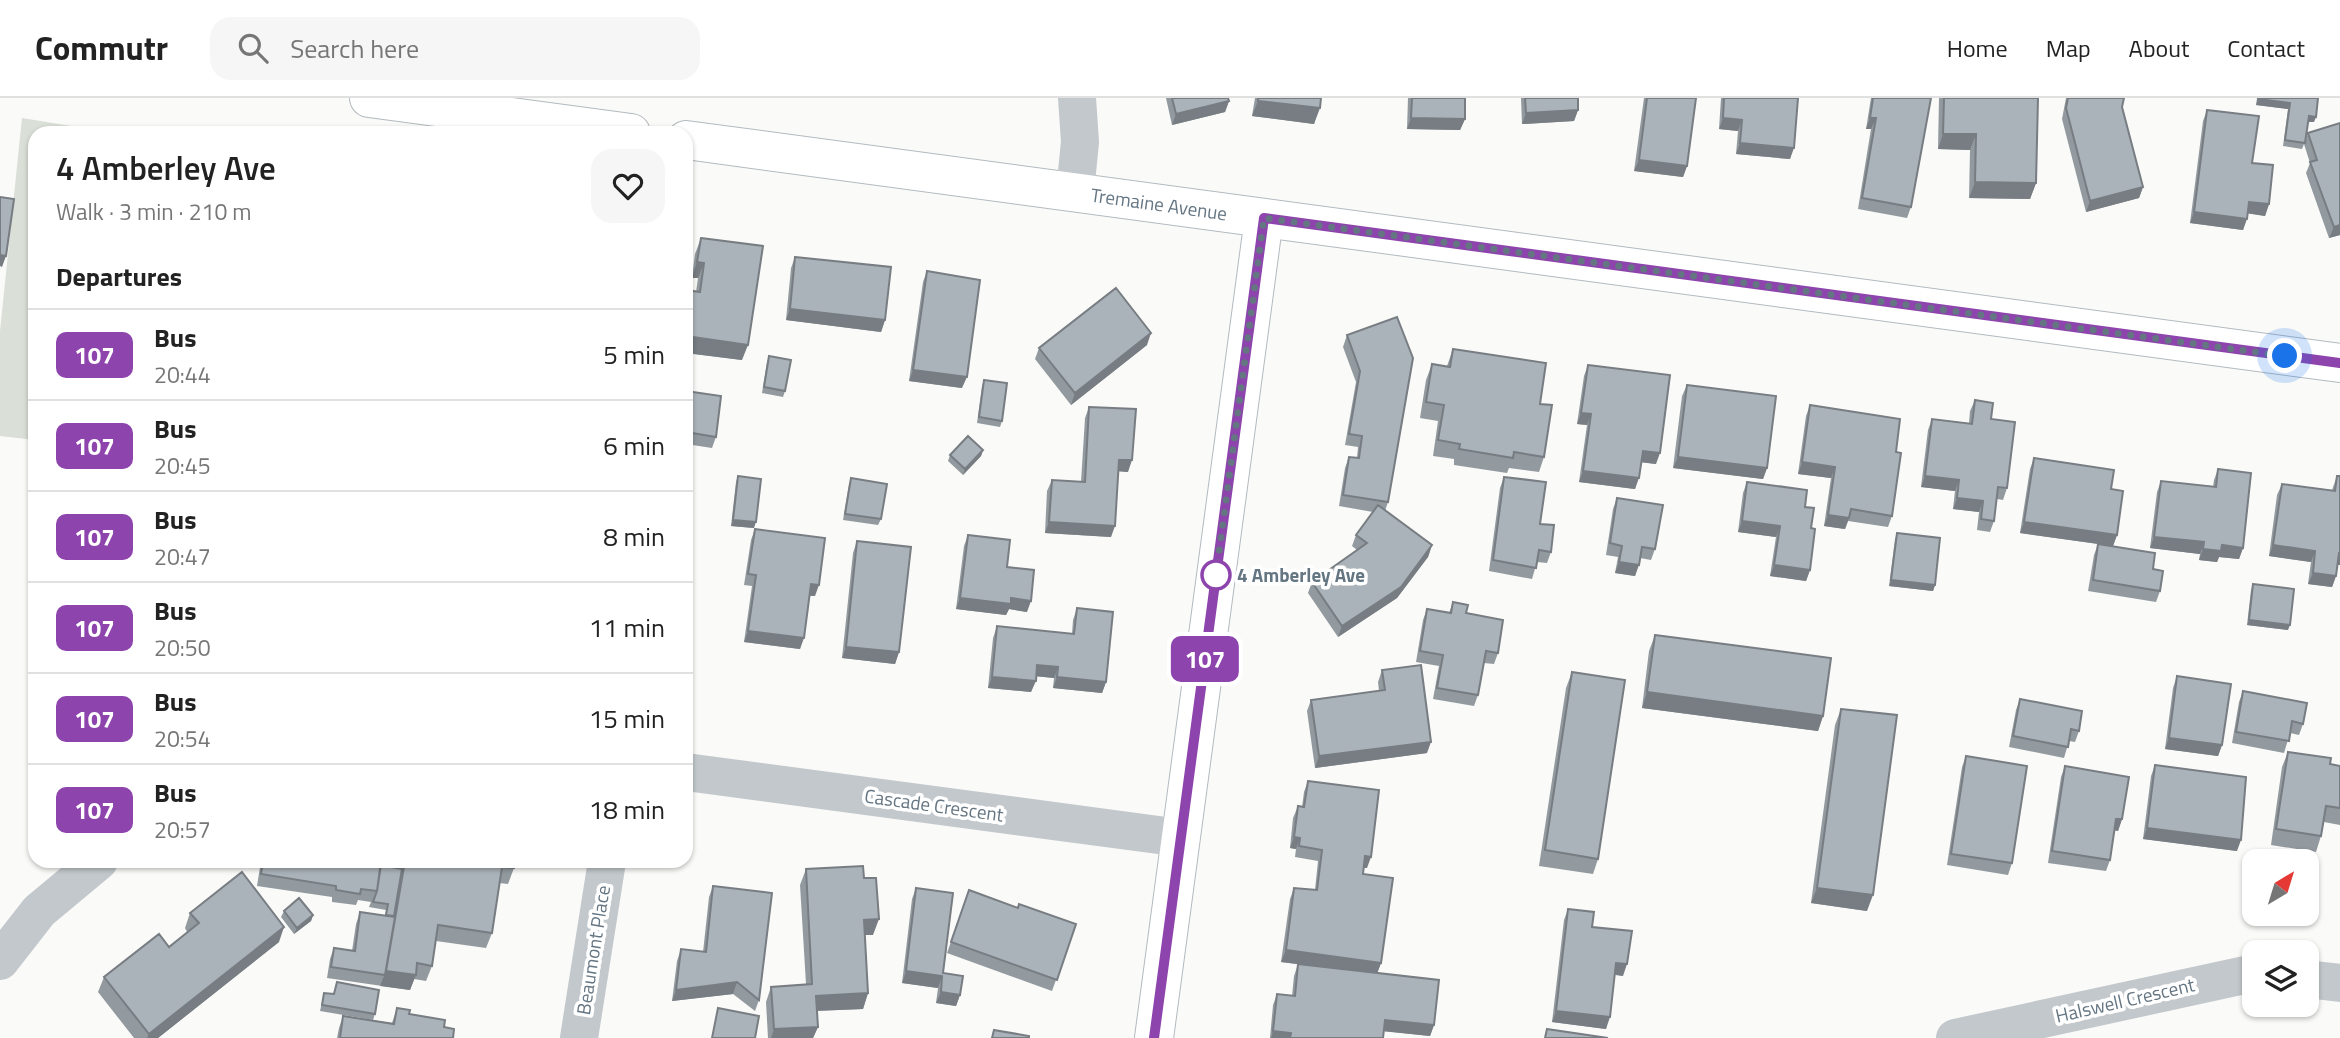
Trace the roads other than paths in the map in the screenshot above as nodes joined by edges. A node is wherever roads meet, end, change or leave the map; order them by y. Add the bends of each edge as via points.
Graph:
1 (369, 98) edge
2 (1077, 98) edge
3 (579, 126) edge
4 (693, 141) edge
5 (1075, 192) junction
6 (1264, 218) junction
7 (2340, 363) edge
8 (693, 773) edge
9 (1181, 838) junction
10 (91, 868) edge
11 (606, 868) edge
12 (0, 961) edge
13 (2242, 976) edge
14 (2319, 981) edge
15 (2340, 983) edge
16 (579, 1038) edge
17 (1154, 1038) edge
18 (1955, 1038) edge

1 - 3 main road
2 - 5 street via 1080,142
4 - 5 main road, Tremaine Avenue
5 - 6 main road, Tremaine Avenue
6 - 7 main road, Tremaine Avenue
6 - 9 main road
8 - 9 street, Cascade Crescent
9 - 17 main road
10 - 12 street via 39,911
11 - 16 street, Beaumont Place
13 - 18 street, Halswell Crescent
14 - 15 street

